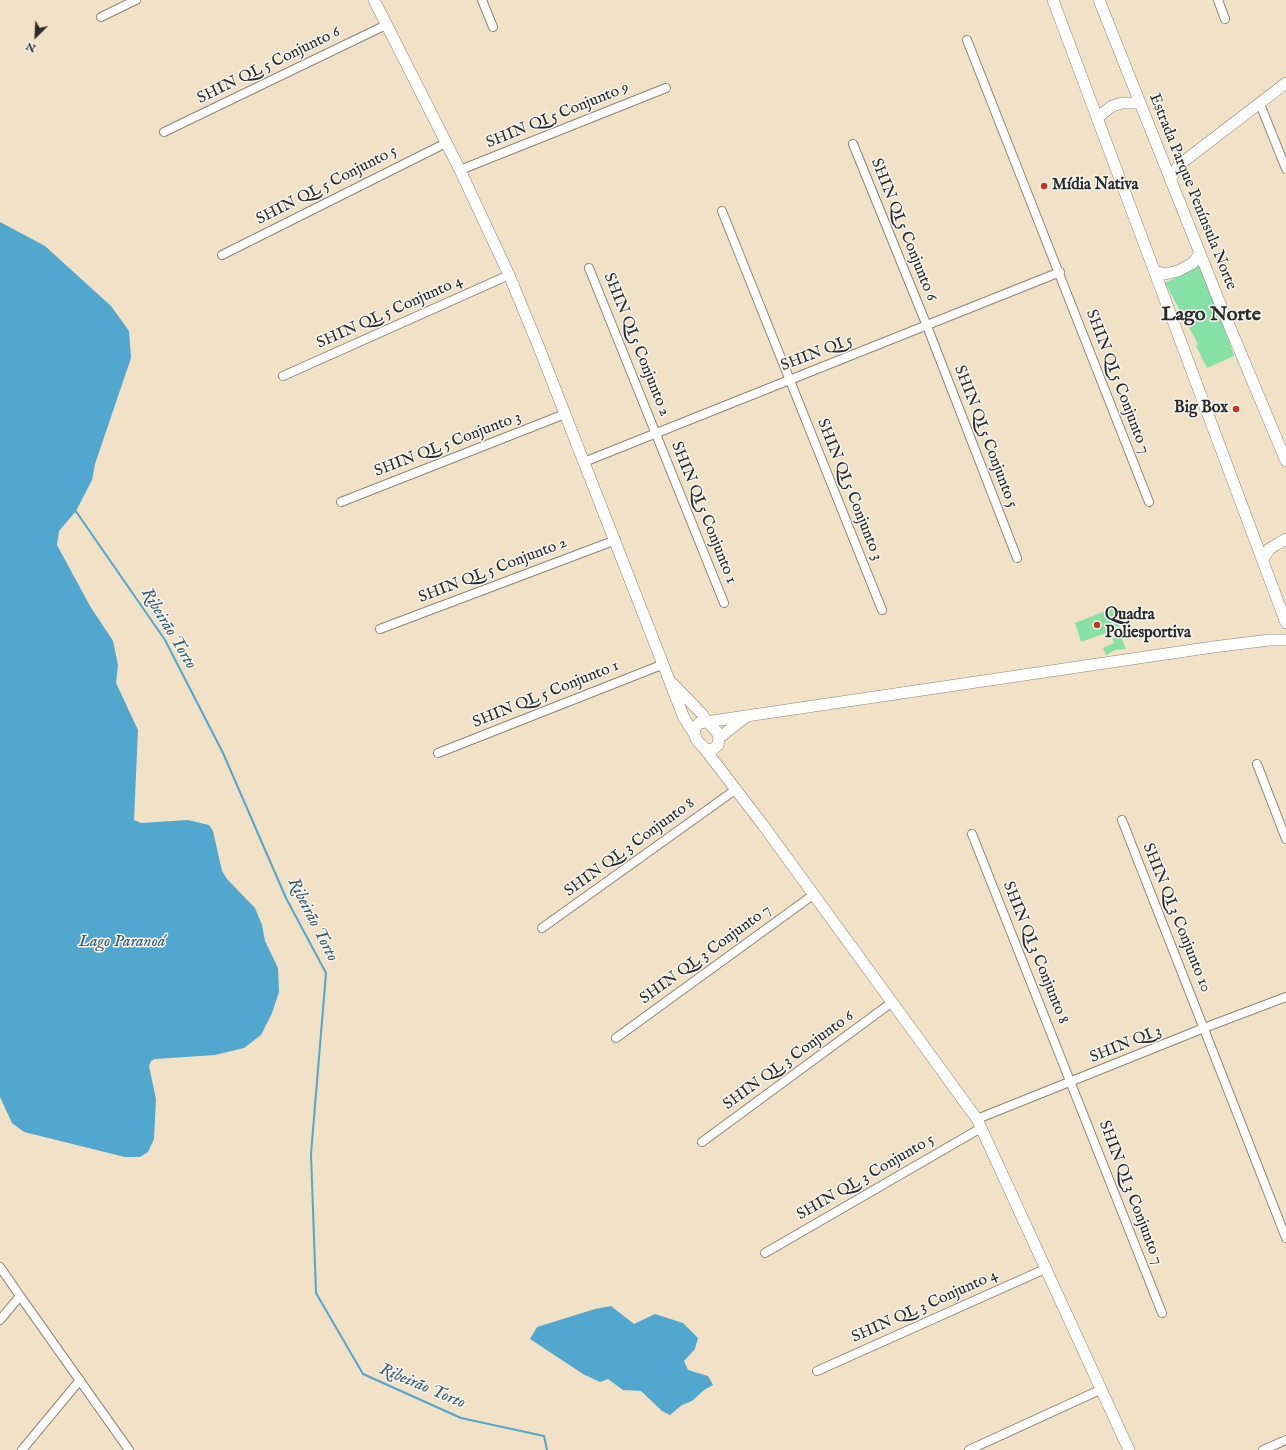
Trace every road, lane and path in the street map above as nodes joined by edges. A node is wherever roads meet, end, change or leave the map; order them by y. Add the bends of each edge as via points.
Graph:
1 (136, 0) edge
2 (374, 0) edge
3 (482, 0) edge
4 (1053, 0) edge
5 (1098, 0) edge
6 (1218, 0) edge
7 (101, 17) dead end
8 (1225, 19) dead end
9 (386, 25) junction
10 (493, 27) dead end
11 (967, 40) dead end
12 (1286, 83) edge
13 (666, 88) dead end
14 (1139, 103) junction
15 (1260, 104) junction
16 (1097, 118) junction
17 (164, 132) dead end
18 (446, 143) junction
19 (852, 144) dead end
20 (1164, 162) junction
21 (1179, 165) junction
22 (1286, 169) edge
23 (460, 170) junction
24 (1170, 178) junction
25 (722, 211) dead end
26 (1200, 254) junction
27 (222, 255) dead end
28 (589, 268) dead end
29 (1155, 271) junction
30 (1060, 272) junction
31 (509, 275) junction
32 (927, 326) junction
33 (283, 376) dead end
34 (790, 380) junction
35 (565, 414) junction
36 (656, 433) junction
37 (1286, 461) edge
38 (584, 462) junction
39 (341, 502) dead end
40 (1149, 502) dead end
41 (616, 540) junction
42 (1286, 540) edge
43 (1017, 558) dead end
44 (1263, 560) junction
45 (724, 603) dead end
46 (882, 610) dead end
47 (1286, 623) edge
48 (380, 629) dead end
49 (1286, 631) edge
50 (1269, 640) junction
51 (1286, 640) edge
52 (664, 664) junction
53 (671, 682) junction
54 (747, 716) junction
55 (708, 722) junction
56 (695, 735) junction
57 (717, 743) junction
58 (704, 748) junction
59 (438, 753) dead end
60 (1257, 764) dead end
61 (729, 780) junction
62 (736, 790) junction
63 (1122, 820) dead end
64 (972, 834) dead end
65 (1286, 839) edge
66 (813, 895) junction
67 (542, 928) dead end
68 (1286, 997) edge
69 (891, 1003) junction
70 (1204, 1028) junction
71 (616, 1038) dead end
72 (1071, 1082) junction
73 (979, 1123) junction
74 (702, 1142) dead end
75 (1286, 1238) edge
76 (765, 1253) dead end
77 (0, 1267) edge
78 (1045, 1269) junction
79 (20, 1296) junction
80 (1162, 1313) dead end
81 (0, 1320) edge
82 (817, 1371) dead end
83 (80, 1380) junction
84 (1102, 1389) junction
85 (1286, 1440) edge
86 (22, 1450) edge
87 (129, 1450) edge
88 (970, 1450) edge
89 (1129, 1450) edge
90 (1263, 1450) edge

1 - 7 street
2 - 9 street
3 - 10 street
4 - 16 street
5 - 14 street, Estrada Parque Península Norte
6 - 8 street
9 - 17 street, SHIN QL 5 Conjunto 6
9 - 18 street
11 - 30 street, SHIN QI 5 Conjunto 7
12 - 15 street
13 - 23 street, SHIN QI 5 Conjunto 9
14 - 16 street via 1112,106
14 - 20 street, Estrada Parque Península Norte
15 - 21 street
15 - 22 street
16 - 29 street
18 - 23 street
18 - 27 street, SHIN QL 5 Conjunto 5
19 - 32 street, SHIN QI 5 Conjunto 6
20 - 21 street
20 - 24 street, Estrada Parque Península Norte
21 - 24 street
23 - 31 street
24 - 26 street, Estrada Parque Península Norte
25 - 34 street, SHIN QI 5 Conjunto 3
26 - 29 street via 1193,263 1178,272 1164,274
26 - 37 street, Estrada Parque Península Norte
28 - 36 street, SHIN QI 5 Conjunto 2
29 - 44 street
30 - 32 street, SHIN QI 5
30 - 40 street, SHIN QI 5 Conjunto 7
31 - 33 street, SHIN QL 5 Conjunto 4
31 - 35 street
32 - 34 street, SHIN QI 5
32 - 43 street, SHIN QI 5 Conjunto 5
34 - 36 street, SHIN QI 5
34 - 46 street, SHIN QI 5 Conjunto 3
35 - 38 street
35 - 39 street, SHIN QL 5 Conjunto 3
36 - 38 street, SHIN QI 5
36 - 45 street, SHIN QI 5 Conjunto 1
38 - 41 street
41 - 48 street, SHIN QL 5 Conjunto 2
41 - 52 street
42 - 44 street via 1270,549
44 - 47 street
49 - 50 street
50 - 51 street
50 - 54 street
52 - 53 street
52 - 59 street, SHIN QL 5 Conjunto 1
53 - 55 street
53 - 56 street via 684,718
54 - 55 street via 720,718
54 - 57 street
55 - 56 street via 699,723
55 - 57 street via 717,732
56 - 58 street
57 - 58 street via 712,750
57 - 61 street
58 - 61 street
60 - 65 street
61 - 62 street
62 - 66 street
62 - 67 street, SHIN QL 3 Conjunto 8
63 - 70 street, SHIN QI 3 Conjunto 10
64 - 72 street, SHIN QI 3 Conjunto 8
66 - 69 street
66 - 71 street, SHIN QL 3 Conjunto 7
68 - 70 street, SHIN QI 3
69 - 73 street
69 - 74 street, SHIN QL 3 Conjunto 6
70 - 72 street, SHIN QI 3
70 - 75 street, SHIN QI 3 Conjunto 10
72 - 73 street, SHIN QI 3
72 - 80 street, SHIN QI 3 Conjunto 7
73 - 76 street, SHIN QL 3 Conjunto 5
73 - 78 street
77 - 79 street
78 - 82 street, SHIN QL 3 Conjunto 4
78 - 84 street
79 - 81 street
79 - 83 street
83 - 86 street
83 - 87 street
84 - 88 street
84 - 89 street
85 - 90 street

